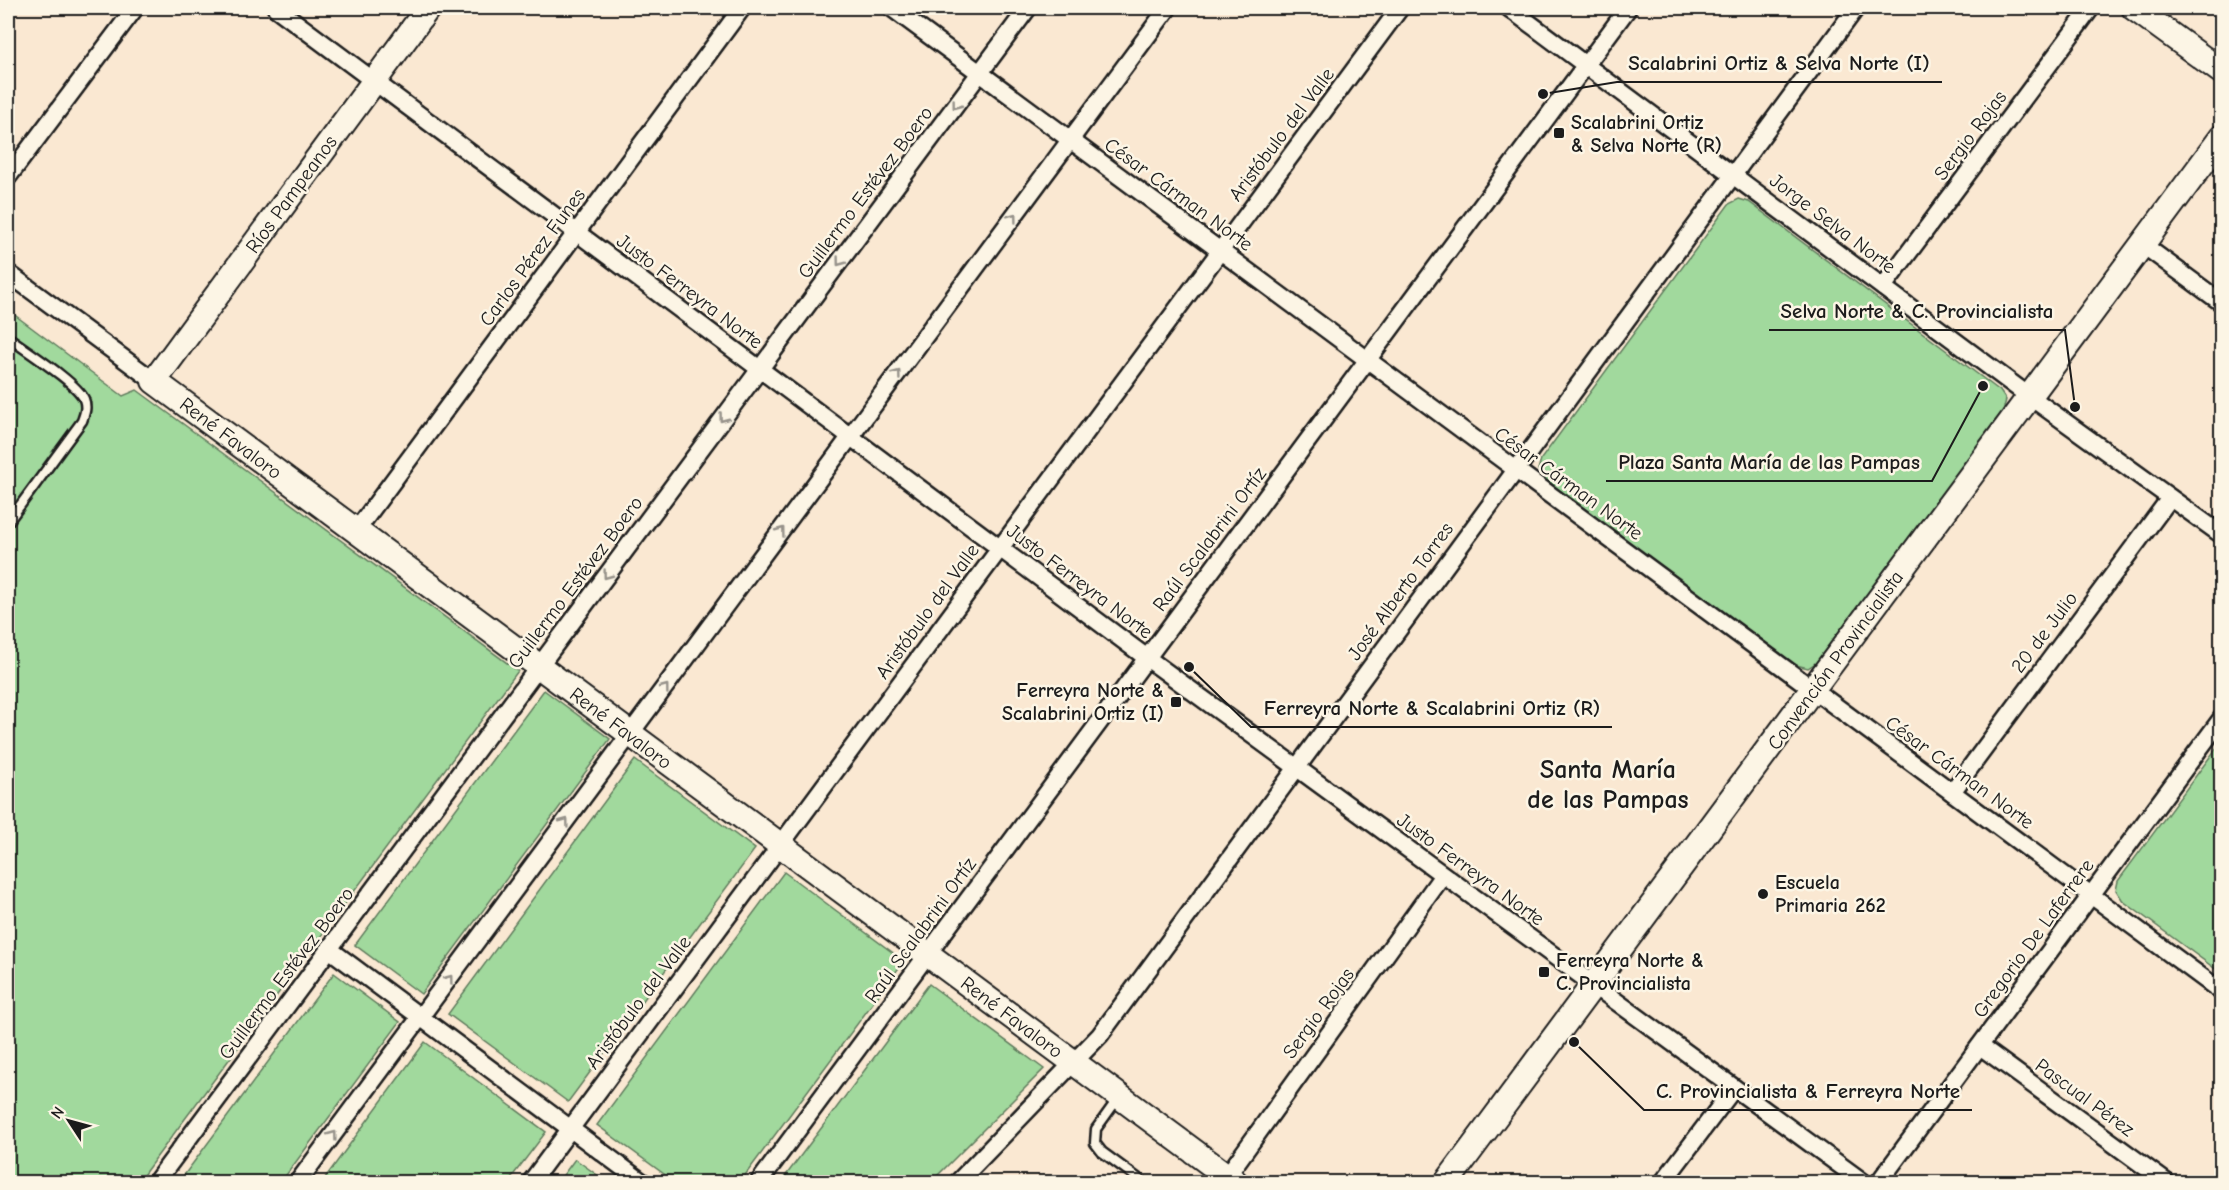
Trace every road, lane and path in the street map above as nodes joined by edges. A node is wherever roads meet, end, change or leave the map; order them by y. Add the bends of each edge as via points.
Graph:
1 (135, 8) edge
2 (276, 8) edge
3 (428, 8) edge
4 (742, 8) edge
5 (892, 8) edge
6 (1028, 8) edge
7 (1168, 8) edge
8 (1400, 8) edge
9 (1509, 8) edge
10 (1628, 8) edge
11 (1856, 8) edge
12 (2091, 8) edge
13 (2134, 8) edge
14 (1586, 65) junction
15 (2222, 72) edge
16 (980, 73) junction
17 (374, 81) junction
18 (2222, 137) edge
19 (1070, 140) junction
20 (1733, 175) junction
21 (8, 177) edge
22 (577, 232) junction
23 (2142, 244) junction
24 (1220, 251) junction
25 (8, 273) edge
26 (1883, 287) junction
27 (2222, 303) edge
28 (8, 337) edge
29 (1368, 360) junction
30 (760, 369) junction
31 (154, 381) junction
32 (2030, 396) junction
33 (851, 436) junction
34 (1516, 470) junction
35 (2170, 498) junction
36 (8, 522) edge
37 (356, 531) junction
38 (2222, 535) edge
39 (1000, 548) junction
40 (1147, 658) junction
41 (539, 667) junction
42 (1814, 690) junction
43 (2222, 718) edge
44 (630, 735) junction
45 (1297, 767) junction
46 (1952, 792) junction
47 (780, 846) junction
48 (1443, 875) junction
49 (2091, 895) junction
50 (329, 949) junction
51 (928, 955) junction
52 (1594, 985) junction
53 (2222, 992) edge
54 (421, 1017) junction
55 (1980, 1046) junction
56 (1074, 1064) junction
57 (1734, 1088) junction
58 (1120, 1097) junction
59 (570, 1129) junction
60 (1231, 1179) edge
61 (156, 1182) edge
62 (298, 1182) edge
63 (531, 1182) edge
64 (642, 1182) edge
65 (759, 1182) edge
66 (958, 1182) edge
67 (1143, 1182) edge
68 (1447, 1182) edge
69 (1663, 1182) edge
70 (1863, 1182) edge
71 (1879, 1182) edge
72 (2166, 1182) edge

1 - 21 street
2 - 17 street, Justo Ferreyra Norte
3 - 17 street, Ríos Pampeanos
4 - 22 street, Carlos Pérez Funes
5 - 16 street, César Cárman Norte
6 - 16 street, Guillermo Estévez Boero
7 - 19 street
8 - 24 street, Aristóbulo del Valle
9 - 14 street, Jorge Selva Norte
10 - 14 street, Raúl Scalabrini Ortíz
11 - 20 street, José Alberto Torres
12 - 26 street, Sergio Rojas
13 - 15 street
14 - 20 street, Jorge Selva Norte
14 - 29 street, Raúl Scalabrini Ortíz
16 - 19 street, César Cárman Norte
16 -> 30 street, Guillermo Estévez Boero
17 - 22 street, Justo Ferreyra Norte
17 - 31 street, Ríos Pampeanos
18 - 23 street, Convención Provincialista
19 - 24 street, César Cárman Norte
33 -> 19 street
20 - 26 street, Jorge Selva Norte
20 - 34 street, José Alberto Torres
22 - 30 street, Justo Ferreyra Norte
22 - 37 street, Carlos Pérez Funes
23 - 27 street
23 - 32 street, Convención Provincialista
24 - 29 street, César Cárman Norte
24 - 39 street, Aristóbulo del Valle
25 - 31 street, René Favaloro
26 - 32 street, Jorge Selva Norte
28 - 36 lane via 72,385 86,405 82,421
29 - 34 street, César Cárman Norte
29 - 40 street, Raúl Scalabrini Ortíz
30 - 33 street, Justo Ferreyra Norte
30 -> 41 street, Guillermo Estévez Boero
31 - 37 street, René Favaloro
32 - 35 street, Jorge Selva Norte
32 - 42 street, Convención Provincialista
33 - 39 street, Justo Ferreyra Norte
44 -> 33 street
34 - 42 street, César Cárman Norte
34 - 45 street, José Alberto Torres
35 - 38 street, Jorge Selva Norte
35 - 46 street, 20 de Julio
37 - 41 street, René Favaloro
39 - 40 street, Justo Ferreyra Norte
39 - 47 street, Aristóbulo del Valle
40 - 45 street, Justo Ferreyra Norte
40 - 51 street, Raúl Scalabrini Ortíz
41 - 44 street, René Favaloro
41 - 50 street, Guillermo Estévez Boero
42 - 46 street, César Cárman Norte
42 - 52 street, Convención Provincialista
43 - 49 street, Gregorio De Laferrere
44 - 47 street, René Favaloro
54 -> 44 street
45 - 48 street, Justo Ferreyra Norte
45 - 56 street, José Alberto Torres via 1100,1035
46 - 49 street, César Cárman Norte
47 - 51 street, René Favaloro
47 - 59 street, Aristóbulo del Valle
48 - 52 street, Justo Ferreyra Norte
48 - 60 street, Sergio Rojas
49 - 53 street, César Cárman Norte
49 - 55 street, Gregorio De Laferrere
50 - 54 street
50 - 61 street, Guillermo Estévez Boero
51 - 56 street, René Favaloro
51 - 65 street, Raúl Scalabrini Ortíz
52 - 57 street, Justo Ferreyra Norte
52 - 68 street, Convención Provincialista
54 - 59 street
62 -> 54 street
55 - 71 street, Gregorio De Laferrere
55 - 72 street, Pascual Pérez
56 - 58 street, René Favaloro
56 - 66 street, José Alberto Torres
57 - 69 street
57 - 70 street, Justo Ferreyra Norte
58 - 60 street, René Favaloro
58 - 67 lane via 1096,1129 1095,1143
59 - 63 street, Aristóbulo del Valle
59 - 64 street

